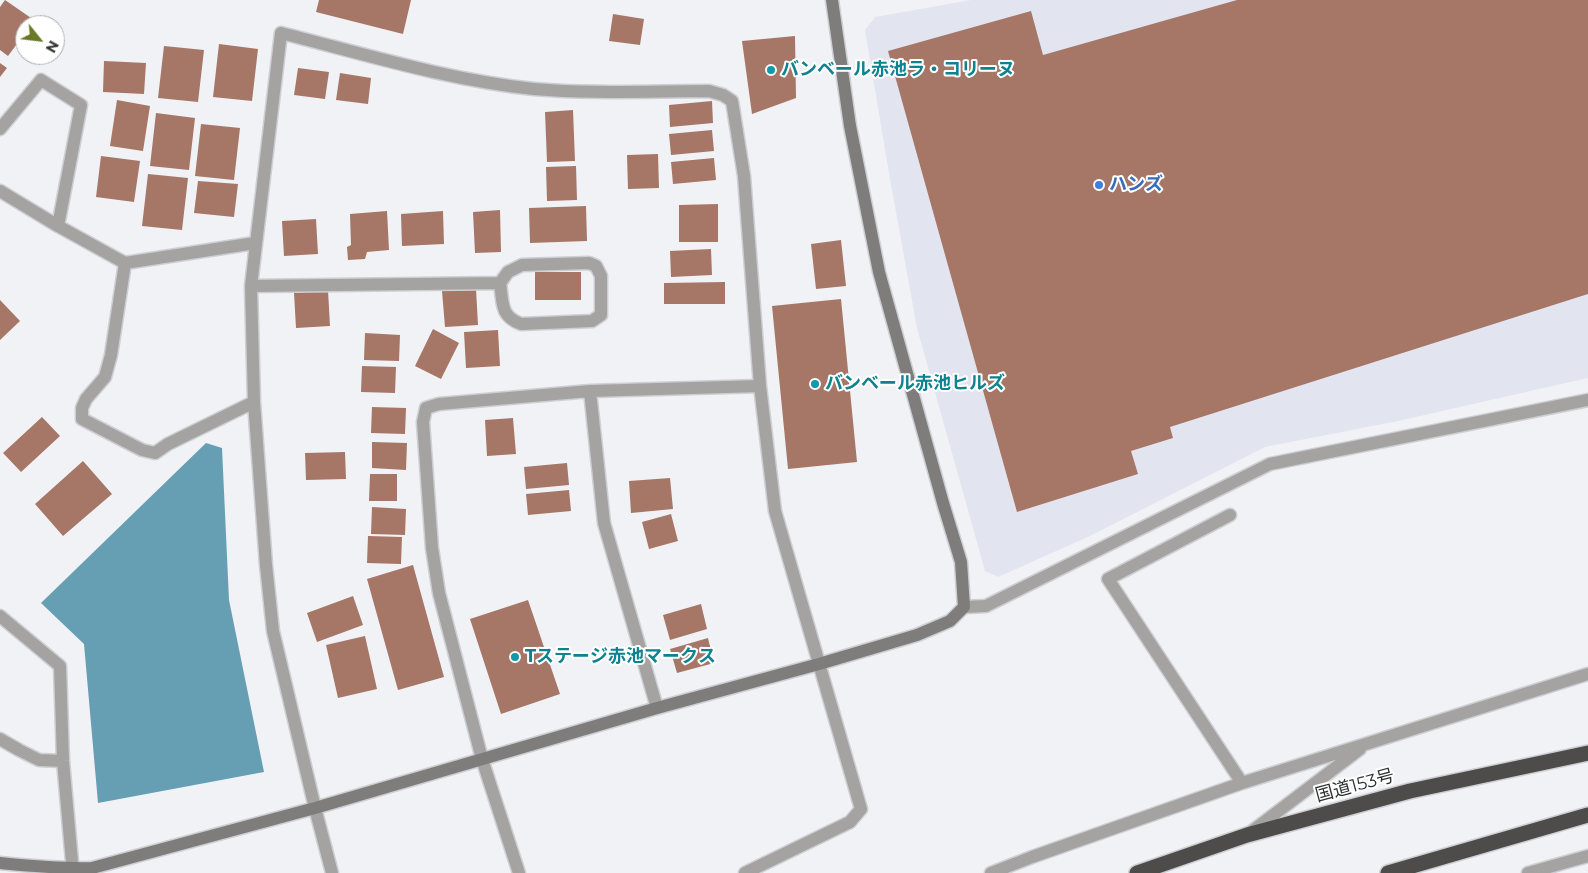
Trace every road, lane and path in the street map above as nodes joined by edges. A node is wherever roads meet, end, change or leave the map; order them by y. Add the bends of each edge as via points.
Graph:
1 (832, 0) edge
2 (0, 130) edge
3 (0, 191) edge
4 (58, 226) junction
5 (255, 243) junction
6 (125, 263) junction
7 (500, 283) junction
8 (251, 286) junction
9 (760, 386) junction
10 (590, 392) junction
11 (1588, 400) edge
12 (254, 402) junction
13 (1230, 514) dead end
14 (964, 607) junction
15 (0, 616) edge
16 (819, 664) junction
17 (1588, 674) edge
18 (658, 708) junction
19 (0, 739) edge
20 (1368, 743) junction
21 (1588, 753) edge
22 (482, 759) junction
23 (63, 761) junction
24 (1242, 783) junction
25 (315, 808) junction
26 (1588, 815) edge
27 (1247, 835) junction
28 (1588, 856) edge
29 (1032, 857) junction
30 (0, 863) edge
31 (73, 871) edge
32 (332, 873) edge
33 (519, 873) edge
34 (745, 873) edge
35 (991, 873) edge
36 (1020, 873) edge
37 (1137, 873) edge
38 (1388, 873) edge
39 (1528, 873) edge

1 - 14 street via 850,126 879,272 961,562
2 - 4 street via 41,80 81,105
3 - 4 street
4 - 6 street
5 - 6 street
5 - 8 street
5 - 9 street via 281,33 458,77 534,89 709,92 723,95 732,101 744,176
6 - 12 street via 105,377 86,399 82,419 142,450 155,453
7 - 7 street via 508,272 522,266 590,263 596,266 601,276 601,315 592,321 521,324 504,314
7 - 8 street
8 - 12 street
9 - 10 street
9 - 16 street via 775,511
10 - 18 street via 604,523
10 - 22 street via 438,404 426,408 424,413 432,548 439,593
11 - 14 street via 1270,464 986,606
12 - 25 street via 273,631
13 - 24 street via 1108,579
14 - 16 street via 950,621 917,635
15 - 23 street via 60,666
16 - 18 street
16 - 34 street via 861,809 850,822
17 - 20 street
18 - 22 street
19 - 23 street via 39,760
20 - 24 street
20 - 27 street
21 - 27 highway, 国道153号 via 1410,790
22 - 25 street
22 - 33 street
23 - 31 street
24 - 29 street
25 - 31 street
25 - 32 street
26 - 38 highway
27 - 37 highway, 国道153号
28 - 39 street
29 - 35 street
29 - 36 street
30 - 31 street

